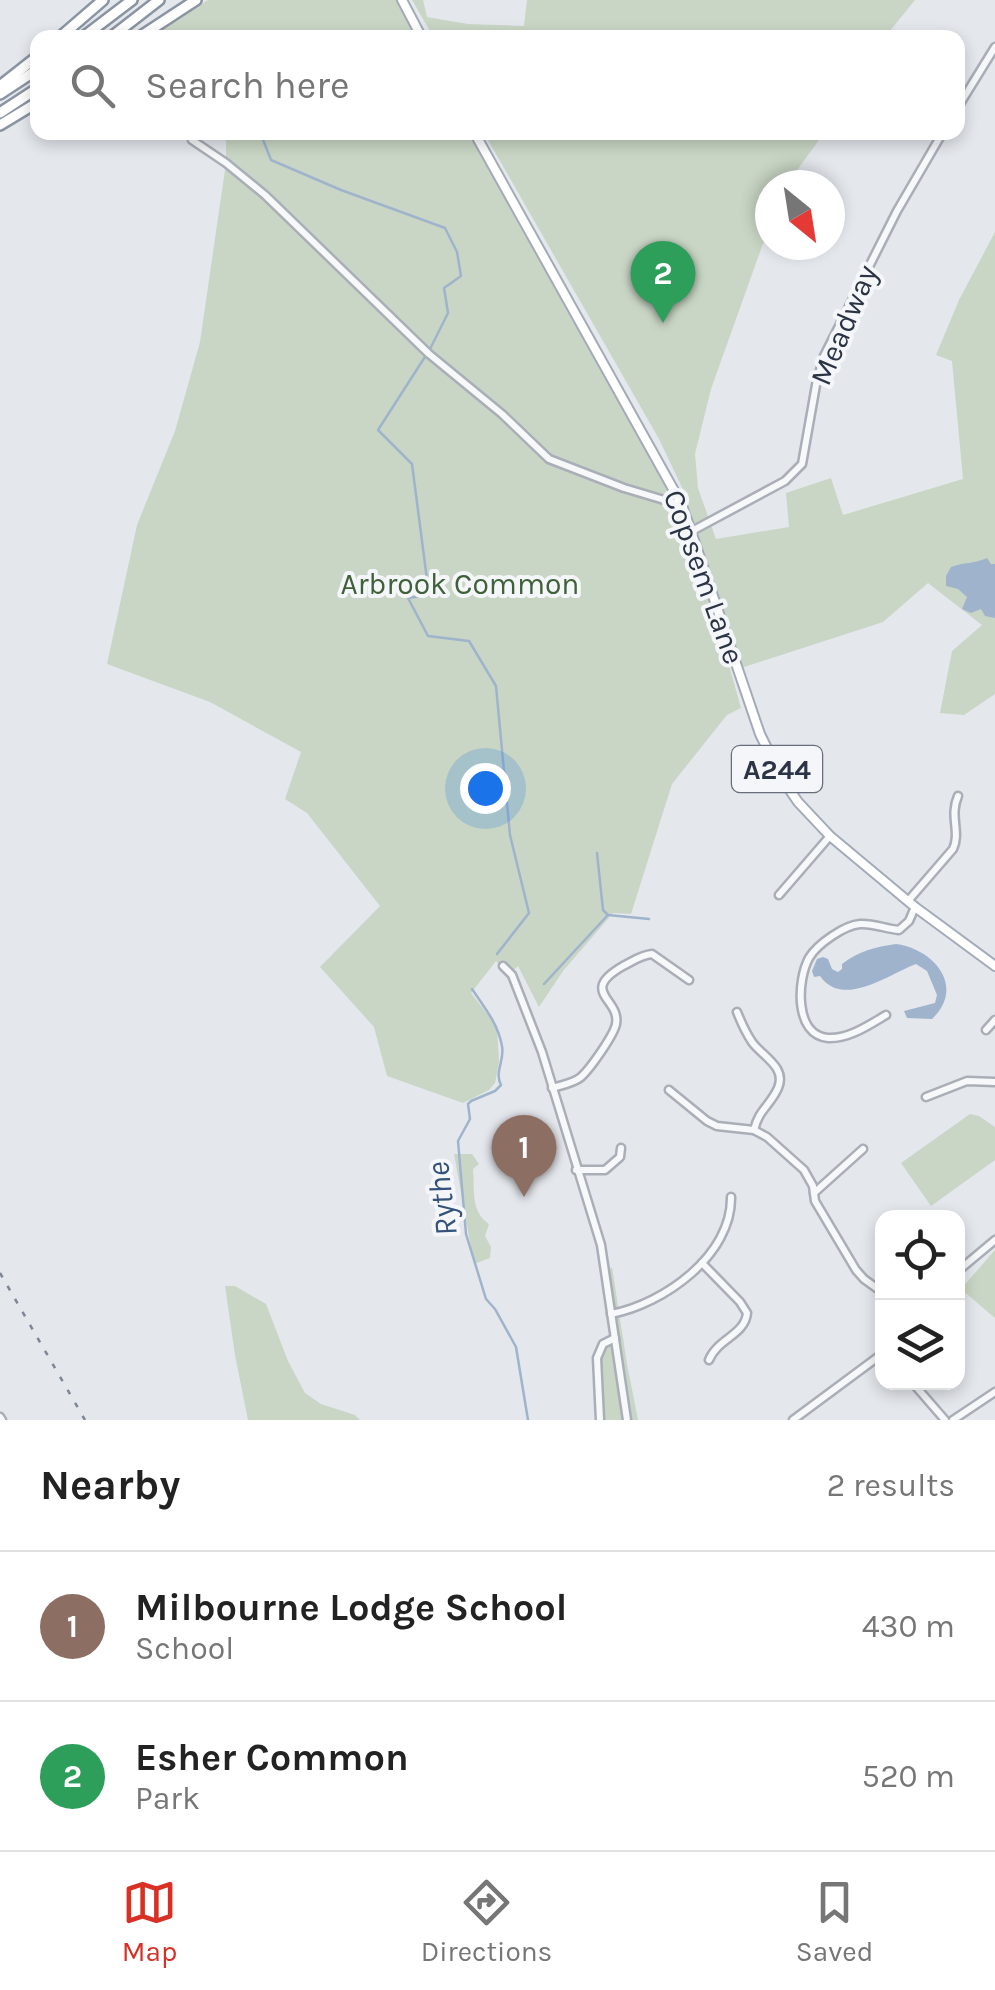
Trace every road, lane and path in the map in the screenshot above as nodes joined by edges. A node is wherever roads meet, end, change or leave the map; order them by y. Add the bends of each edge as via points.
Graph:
1 (103, 0) edge
2 (132, 0) edge
3 (159, 0) edge
4 (196, 0) edge
5 (402, 0) edge
6 (69, 30) edge
7 (93, 30) edge
8 (120, 30) edge
9 (150, 30) edge
10 (418, 30) edge
11 (995, 48) edge
12 (30, 62) edge
13 (30, 73) edge
14 (0, 86) edge
15 (30, 93) edge
16 (0, 94) edge
17 (965, 96) edge
18 (30, 107) edge
19 (0, 112) edge
20 (0, 126) edge
21 (192, 140) dead end
22 (478, 140) edge
23 (938, 140) edge
24 (682, 505) junction
25 (692, 531) junction
26 (958, 796) dead end
27 (830, 836) junction
28 (779, 894) dead end
29 (912, 904) junction
30 (504, 966) dead end
31 (995, 966) edge
32 (680, 973) junction
33 (689, 980) dead end
34 (674, 983) dead end
35 (737, 1012) dead end
36 (886, 1015) dead end
37 (995, 1020) edge
38 (986, 1030) dead end
39 (995, 1082) edge
40 (552, 1088) junction
41 (669, 1090) dead end
42 (926, 1097) dead end
43 (754, 1130) junction
44 (863, 1150) dead end
45 (623, 1154) dead end
46 (576, 1170) junction
47 (814, 1192) junction
48 (732, 1197) dead end
49 (995, 1240) edge
50 (702, 1263) junction
51 (965, 1264) edge
52 (875, 1287) edge
53 (611, 1314) junction
54 (615, 1338) junction
55 (875, 1359) edge
56 (709, 1360) dead end
57 (920, 1390) edge
58 (995, 1392) edge
59 (600, 1420) edge
60 (627, 1420) edge
61 (794, 1420) edge
62 (949, 1420) edge

1 - 6 highway
2 - 7 highway
3 - 8 highway
4 - 9 highway
5 - 10 main road
11 - 17 street
12 - 14 highway
13 - 16 highway
15 - 19 highway
18 - 20 highway
21 - 24 street via 265,195 548,458
22 - 24 main road, Copsem Lane / A244
23 - 25 street, Meadway via 824,356 802,464 785,481
24 - 25 main road, Copsem Lane / A244
25 - 27 main road, Copsem Lane / A244 via 760,734 798,802
26 - 29 street via 956,841
27 - 28 street
27 - 29 main road, Copsem Lane / A244
29 - 31 main road, Copsem Lane / A244
29 - 36 street via 899,930 858,924 821,943 802,978 805,1019 823,1038 849,1034
30 - 40 street via 521,995
32 - 33 street
32 - 34 street
32 - 40 street via 648,954 609,975 603,994 616,1027 582,1076
35 - 43 street via 779,1074
37 - 38 street
39 - 42 street via 967,1081
40 - 46 street
41 - 43 street via 717,1126
43 - 47 street via 800,1164
44 - 47 street
45 - 46 street via 605,1170
46 - 53 street via 601,1245
47 - 52 street via 856,1270
48 - 50 street via 725,1233
49 - 51 street
50 - 53 street via 646,1303
50 - 56 street via 748,1313 744,1326
53 - 54 street
54 - 59 street via 597,1358
54 - 60 street
55 - 61 street
57 - 62 street
58 - 62 street

